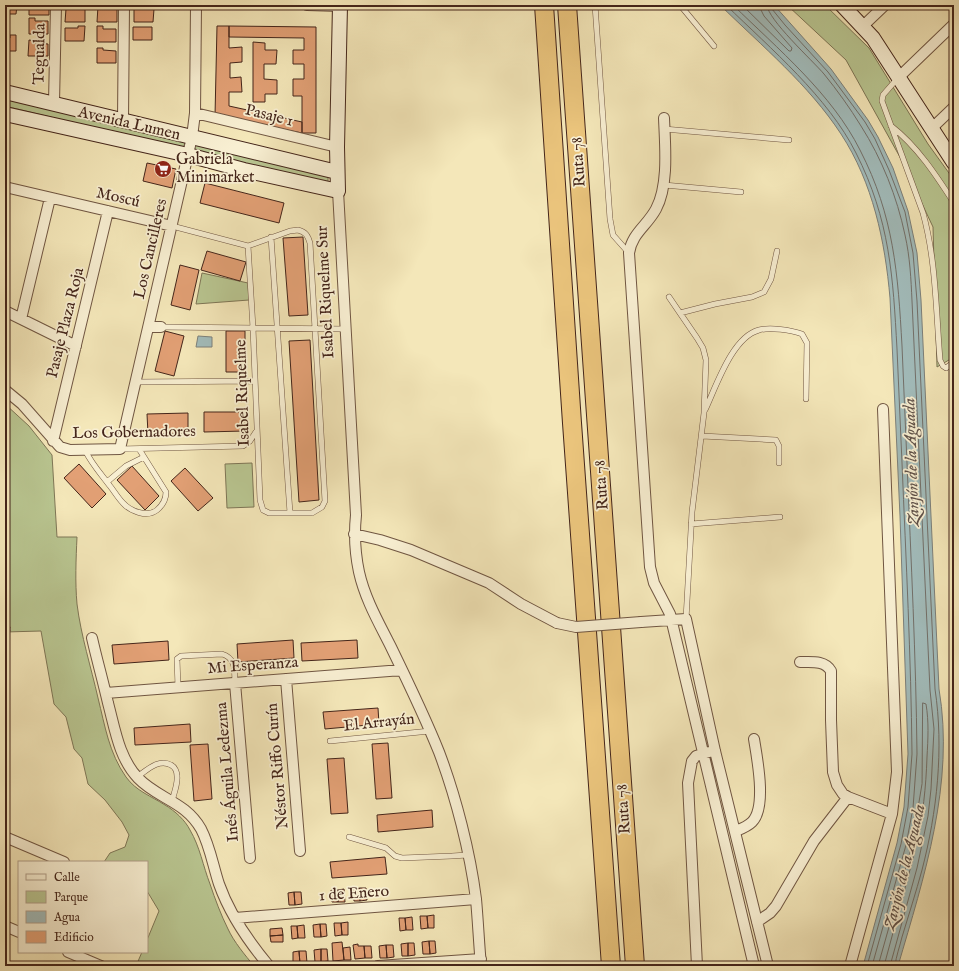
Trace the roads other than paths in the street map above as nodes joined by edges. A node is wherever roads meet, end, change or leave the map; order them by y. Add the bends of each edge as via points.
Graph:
1 (56, 5) edge
2 (124, 5) edge
3 (196, 5) edge
4 (307, 5) edge
5 (340, 5) edge
6 (544, 5) edge
7 (567, 5) edge
8 (595, 5) edge
9 (680, 5) edge
10 (842, 5) edge
11 (885, 5) edge
12 (954, 24) edge
13 (863, 26) junction
14 (714, 46) dead end
15 (899, 77) junction
16 (5, 92) edge
17 (54, 104) junction
18 (954, 107) edge
19 (194, 113) junction
20 (5, 114) edge
21 (664, 118) dead end
22 (123, 120) junction
23 (890, 125) junction
24 (931, 128) junction
25 (664, 129) junction
26 (192, 137) junction
27 (789, 140) dead end
28 (337, 147) junction
29 (188, 155) junction
30 (954, 163) edge
31 (337, 172) junction
32 (664, 185) junction
33 (5, 187) edge
34 (338, 191) junction
35 (741, 192) dead end
36 (50, 198) junction
37 (954, 203) edge
38 (108, 211) junction
39 (172, 226) junction
40 (271, 238) junction
41 (248, 246) junction
42 (777, 251) dead end
43 (628, 253) junction
44 (670, 297) dead end
45 (5, 311) edge
46 (680, 313) junction
47 (21, 319) junction
48 (148, 327) junction
49 (161, 328) joint
50 (253, 328) junction
51 (278, 329) junction
52 (345, 329) junction
53 (316, 330) junction
54 (76, 346) junction
55 (954, 362) edge
56 (255, 381) junction
57 (136, 382) junction
58 (5, 390) edge
59 (806, 399) dead end
60 (883, 409) dead end
61 (704, 413) junction
62 (257, 430) junction
63 (702, 436) junction
64 (53, 441) junction
65 (120, 449) junction
66 (139, 449) junction
67 (85, 450) junction
68 (144, 457) junction
69 (779, 462) dead end
70 (107, 482) junction
71 (290, 513) junction
72 (780, 517) dead end
73 (691, 524) junction
74 (354, 534) junction
75 (686, 619) junction
76 (671, 620) junction
77 (92, 638) dead end
78 (800, 662) dead end
79 (402, 670) junction
80 (286, 679) junction
81 (235, 683) junction
82 (178, 687) junction
83 (106, 693) junction
84 (430, 731) junction
85 (754, 738) dead end
86 (330, 741) dead end
87 (715, 751) junction
88 (703, 754) junction
89 (137, 777) junction
90 (848, 797) junction
91 (172, 801) junction
92 (892, 814) junction
93 (736, 831) junction
94 (349, 837) dead end
95 (5, 838) edge
96 (300, 851) dead end
97 (467, 855) junction
98 (250, 858) dead end
99 (62, 861) edge
100 (746, 878) junction
101 (734, 881) junction
102 (476, 899) junction
103 (235, 918) junction
104 (757, 922) junction
105 (5, 926) edge
106 (18, 932) edge
107 (761, 937) junction
108 (748, 941) junction
109 (70, 953) edge
110 (481, 962) edge
111 (101, 966) edge
112 (270, 966) edge
113 (378, 966) edge
114 (611, 966) edge
115 (635, 966) edge
116 (697, 966) edge
117 (754, 966) edge
118 (768, 966) edge
119 (850, 966) edge

1 - 17 street, Tegualda
2 - 22 street
3 - 19 street, Los Cancilleres
4 - 5 street
5 - 28 street, Isabel Riquelme Sur
6 - 114 highway, Ruta 78
7 - 115 highway, Ruta 78
8 - 43 lane via 610,218 613,234
9 - 14 lane
10 - 13 street
11 - 13 street
12 - 15 street
13 - 15 street
15 - 23 lane via 883,95 882,101
15 - 24 street
16 - 17 street, Avenida Lumen
17 - 22 street, Avenida Lumen
18 - 24 street
19 - 26 street, Los Cancilleres
19 - 28 street, Pasaje 1
20 - 29 street, Avenida Lumen
21 - 25 street
22 - 26 street, Avenida Lumen
23 - 37 lane via 903,135 919,154
23 - 55 lane via 928,231 940,360 946,368
24 - 30 street
25 - 27 lane
25 - 32 street
26 - 29 street, Los Cancilleres
26 - 31 street, Avenida Lumen
28 - 31 street, Isabel Riquelme Sur
29 - 34 street, Avenida Lumen
29 - 39 street, Los Cancilleres
31 - 34 street, Isabel Riquelme Sur
32 - 35 lane
32 - 43 street via 656,210 634,236
33 - 36 street, Moscú
34 - 52 street, Isabel Riquelme Sur
36 - 38 street, Moscú
36 - 47 street
38 - 39 street, Moscú
38 - 54 street, Pasaje Plaza Roja
39 - 41 lane, Moscú
39 - 48 street, Los Cancilleres
40 - 41 lane
40 - 51 lane
40 - 53 lane via 298,230 308,235
41 - 50 lane, Isabel Riquelme
42 - 46 lane via 771,279 764,292
43 - 76 street via 650,566 654,583 668,608
44 - 46 lane
45 - 47 street
46 - 61 lane via 703,348 706,360
47 - 54 street
48 - 49 street
48 - 57 street, Los Cancilleres
49 - 50 lane
50 - 51 lane
50 - 56 lane, Isabel Riquelme
51 - 53 lane
51 - 71 lane
52 - 53 lane
52 - 74 street, Isabel Riquelme Sur via 356,515
53 - 71 lane via 325,501 322,507 312,513
54 - 64 street, Pasaje Plaza Roja
56 - 57 lane
56 - 62 lane, Isabel Riquelme
57 - 65 street, Los Cancilleres
58 - 64 street, Los Gobernadores via 22,404
59 - 61 lane via 807,343 802,334 792,331 759,330 744,338 732,352
60 - 92 street via 897,753
61 - 63 lane
62 - 66 lane, Los Gobernadores via 243,446
62 - 71 lane, Isabel Riquelme via 260,500 263,510 269,513
63 - 69 lane via 776,440 779,446
63 - 73 lane
64 - 67 street, Los Gobernadores via 65,449
65 - 66 lane, Los Gobernadores
65 - 67 street, Los Gobernadores
66 - 68 lane
67 - 70 lane
68 - 70 lane via 126,466
68 - 70 lane via 166,492 166,499 154,512 134,511 123,504
72 - 73 lane
73 - 75 lane
74 - 76 street, bridge via 411,550 489,583 557,623 576,627
74 - 79 street, Isabel Riquelme Sur via 360,577
75 - 76 street
75 - 87 street
76 - 88 street
77 - 83 street
78 - 90 street via 824,664 831,670 833,772 837,785
79 - 80 street, Mi Esperanza
79 - 84 street, Isabel Riquelme Sur
80 - 81 street, Mi Esperanza
80 - 96 street, Néstor Riffo Curín
81 - 82 street, Mi Esperanza
81 - 82 lane via 234,665 228,656 181,656 177,659
81 - 98 street, Inés Águila Ledezma
82 - 83 street, Mi Esperanza
83 - 89 street via 120,747
84 - 86 lane, El Arrayán
84 - 97 street, Isabel Riquelme Sur via 456,806
85 - 93 street via 759,778 759,806 752,822
87 - 88 street
87 - 93 street
88 - 101 street
88 - 116 street via 696,756 692,761 688,783
89 - 91 street via 149,788
89 - 91 lane via 160,763 174,766 178,774
90 - 92 street
90 - 104 street via 814,841 776,906
91 - 103 street via 191,816 201,830 225,898
92 - 119 street
93 - 100 street
94 - 97 lane via 386,848 395,856 402,858
95 - 99 street
97 - 102 street, Isabel Riquelme Sur
100 - 101 street
100 - 104 street
101 - 108 street
102 - 103 street, 1 de Enero
102 - 110 street, Isabel Riquelme Sur
103 - 112 street
104 - 107 street
105 - 106 street
107 - 108 street
107 - 118 street
108 - 117 street
109 - 111 street
110 - 113 street

